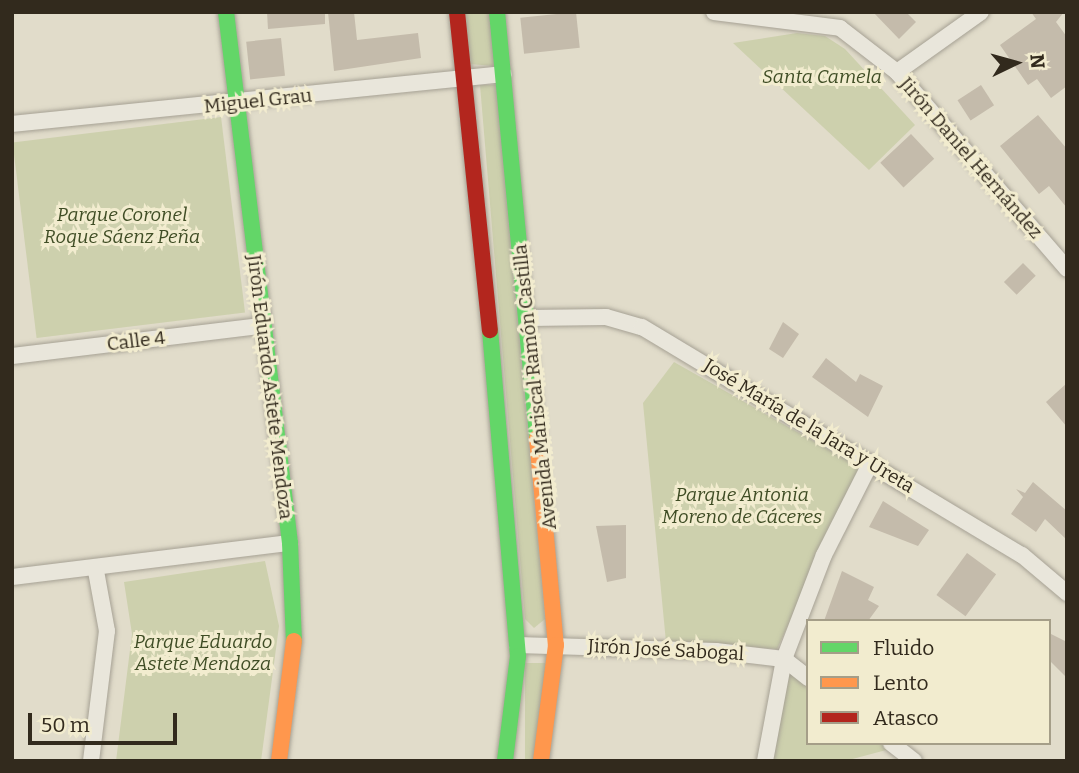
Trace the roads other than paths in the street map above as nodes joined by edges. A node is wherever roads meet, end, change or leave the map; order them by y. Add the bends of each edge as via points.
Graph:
1 (226, 12) edge
2 (457, 12) edge
3 (497, 12) edge
4 (713, 12) edge
5 (981, 12) edge
6 (897, 72) junction
7 (503, 74) junction
8 (464, 78) junction
9 (235, 104) junction
10 (12, 124) edge
11 (1067, 269) edge
12 (529, 318) junction
13 (261, 326) junction
14 (12, 356) edge
15 (871, 462) junction
16 (290, 543) junction
17 (96, 571) junction
18 (12, 577) edge
19 (1067, 593) edge
20 (517, 645) junction
21 (556, 645) junction
22 (784, 659) junction
23 (806, 676) edge
24 (894, 745) edge
25 (911, 759) edge
26 (91, 761) edge
27 (279, 761) edge
28 (505, 761) edge
29 (541, 761) edge
30 (765, 761) edge
31 (887, 761) edge

1 - 9 main road, Jirón Eduardo Astete Mendoza
2 - 8 main road, Avenida Mariscal Ramón Castilla
3 - 7 main road, Avenida Mariscal Ramón Castilla
4 - 6 street, Jirón Daniel Hernández via 829,24
5 - 6 street
6 - 11 street, Jirón Daniel Hernández
7 - 8 street, Miguel Grau
7 - 12 main road, Avenida Mariscal Ramón Castilla
8 - 9 street, Miguel Grau
8 - 20 main road, Avenida Mariscal Ramón Castilla
9 - 10 street, Miguel Grau
9 - 13 main road, Jirón Eduardo Astete Mendoza
12 - 15 street, José María de la Jara y Ureta via 606,317 642,327
12 - 21 main road, Avenida Mariscal Ramón Castilla
13 - 14 street, Calle 4
13 - 16 main road, Jirón Eduardo Astete Mendoza
15 - 19 street, José María de la Jara y Ureta via 1022,555
15 - 22 street via 824,555
16 - 17 street
16 - 27 main road, Jirón Eduardo Astete Mendoza via 295,632
17 - 18 street
17 - 26 street via 107,631
20 - 21 street, Jirón José Sabogal
20 - 28 main road, Avenida Mariscal Ramón Castilla
21 - 22 street, Jirón José Sabogal
21 - 29 main road, Avenida Mariscal Ramón Castilla
22 - 23 street
22 - 30 street
24 - 25 street
25 - 31 street

